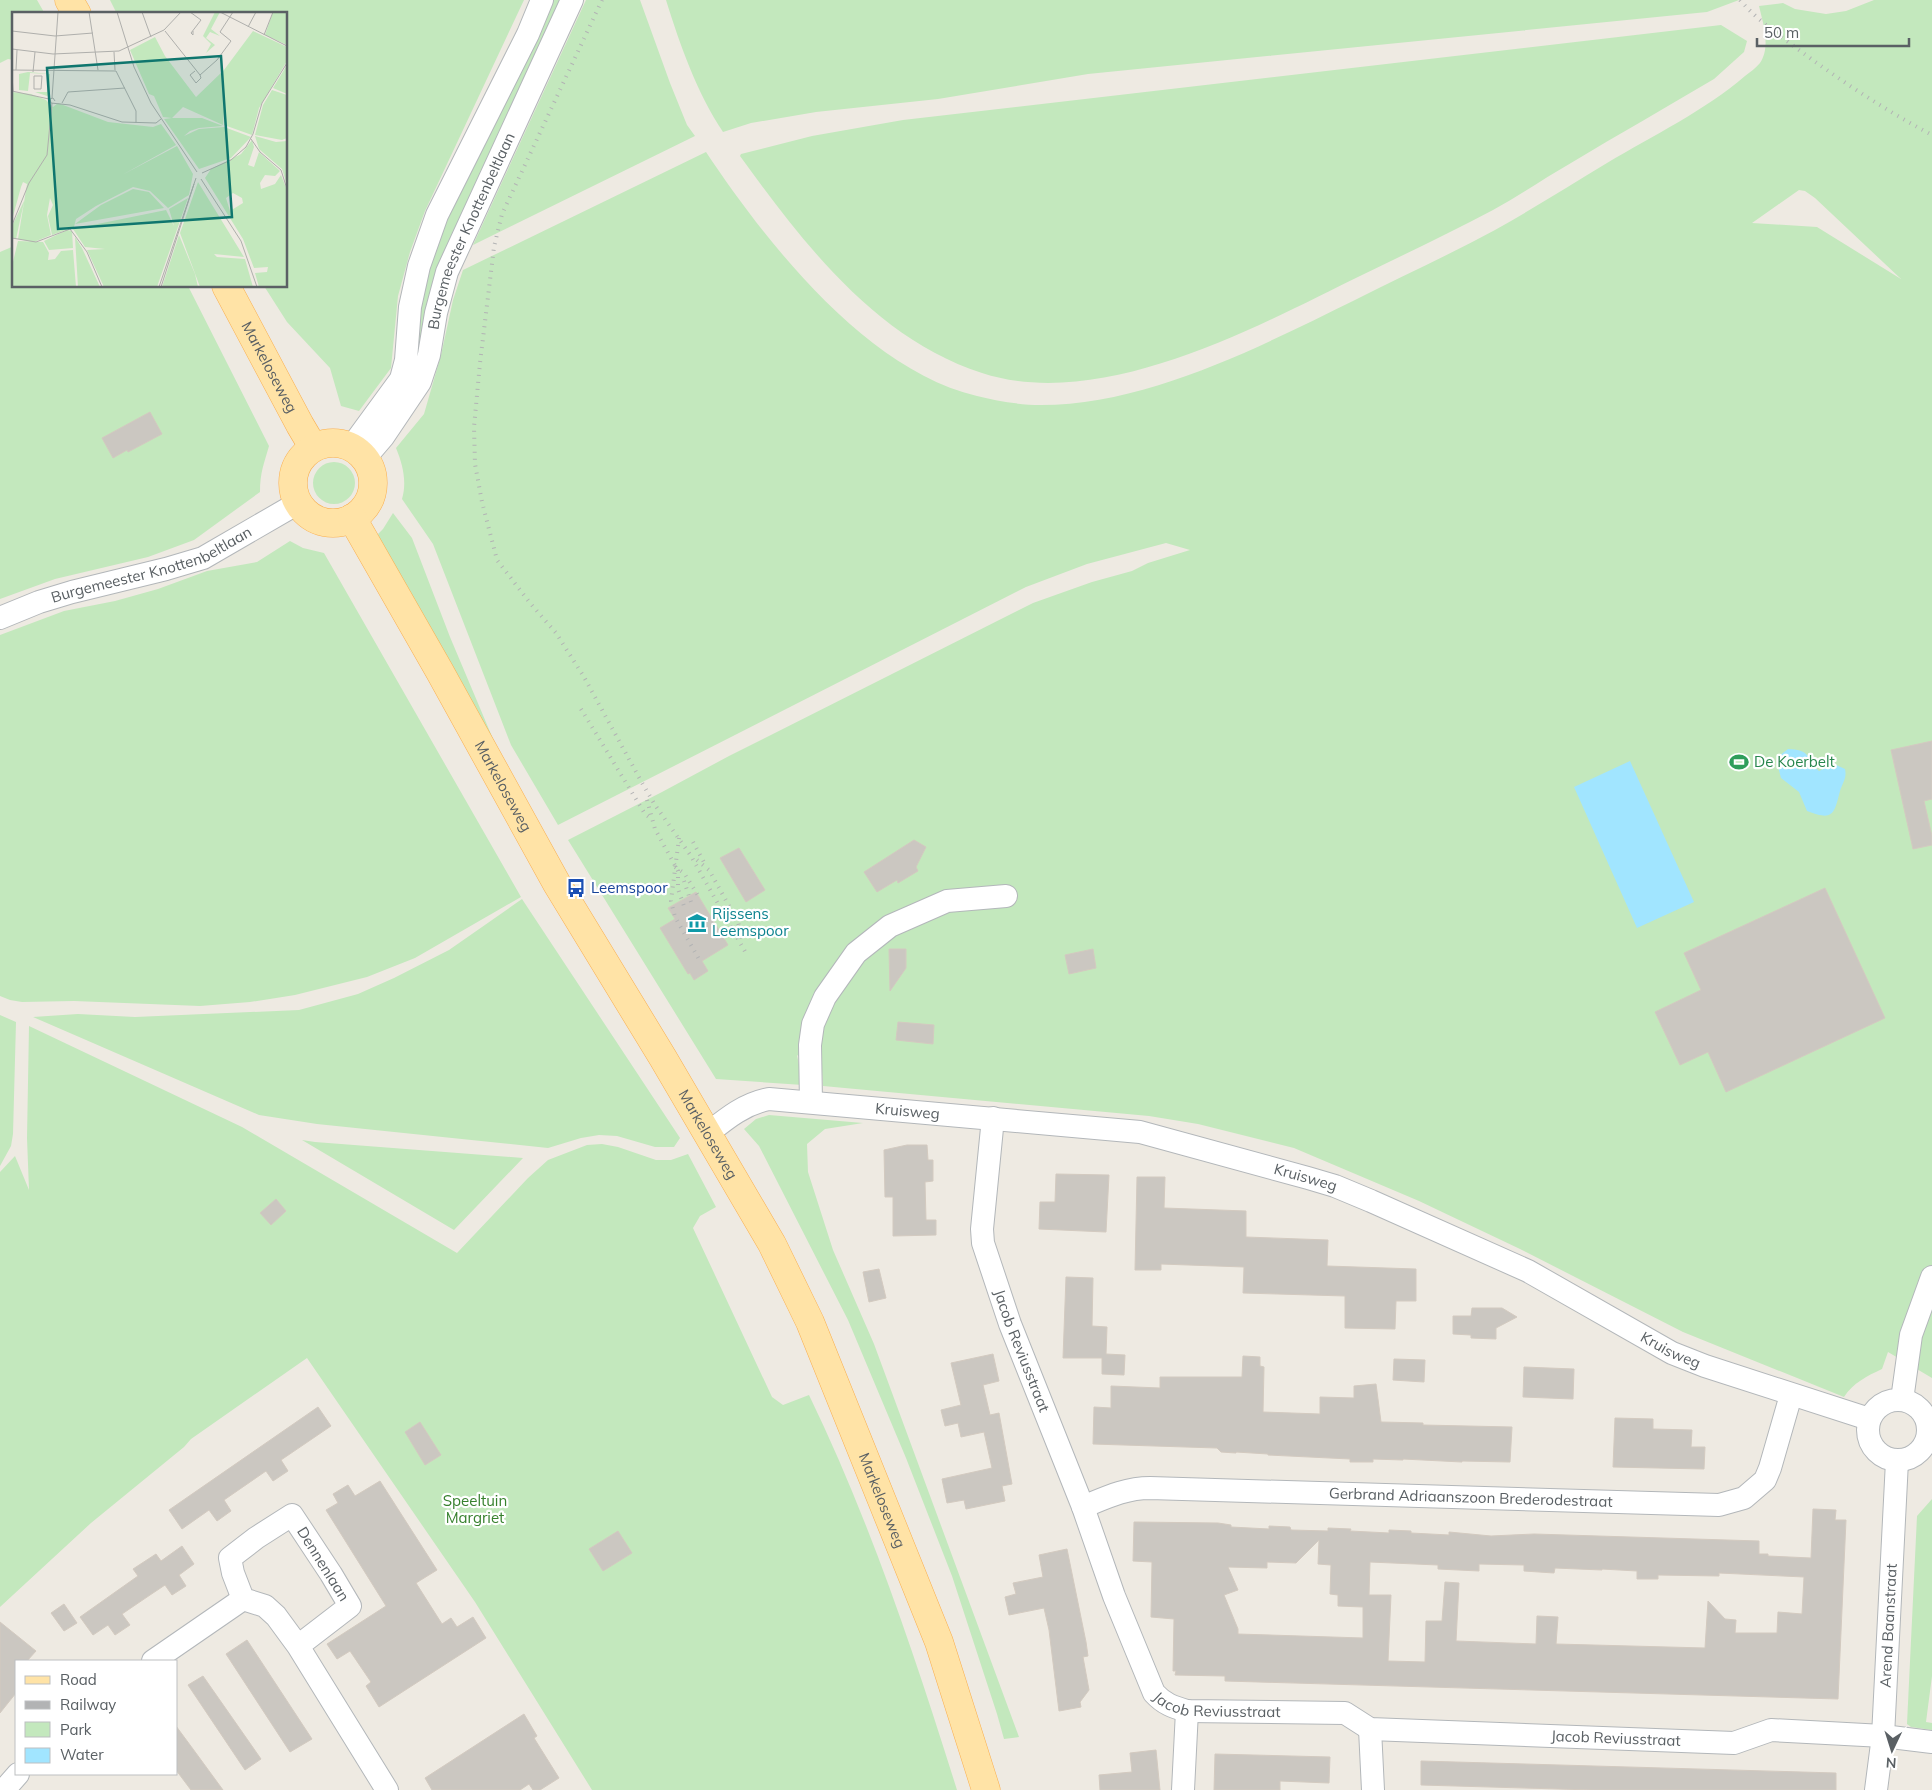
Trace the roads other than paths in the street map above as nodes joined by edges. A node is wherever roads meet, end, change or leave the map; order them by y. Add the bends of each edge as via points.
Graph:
1 (69, 0) edge
2 (542, 0) edge
3 (572, 0) edge
4 (76, 12) edge
5 (227, 288) edge
6 (313, 447) junction
7 (359, 452) junction
8 (298, 503) junction
9 (352, 518) junction
10 (0, 618) edge
11 (1006, 896) dead end
12 (811, 1102) junction
13 (993, 1118) junction
14 (707, 1134) junction
15 (1932, 1277) edge
16 (1790, 1394) junction
17 (1902, 1400) junction
18 (1869, 1420) junction
19 (1929, 1444) edge
20 (1897, 1461) junction
21 (1083, 1507) junction
22 (243, 1599) junction
23 (298, 1646) junction
24 (154, 1660) edge
25 (1187, 1711) junction
26 (1370, 1729) junction
27 (1883, 1736) junction
28 (1932, 1742) edge
29 (17, 1775) edge
30 (4, 1790) edge
31 (387, 1790) edge
32 (986, 1790) edge
33 (1183, 1790) edge
34 (1373, 1790) edge
35 (1876, 1790) edge

1 - 4 main road
2 - 7 street, Burgemeester Knottenbeltlaan via 437,215 419,266 401,379
3 - 7 street, Burgemeester Knottenbeltlaan via 447,272 420,382 383,437
5 - 6 main road, Markeloseweg
6 - 7 main road via 340,443
6 - 8 main road via 298,462 294,472 292,483
7 - 9 main road via 372,474 373,487 370,500
8 - 9 main road via 316,520 328,523
8 - 10 street, Burgemeester Knottenbeltlaan via 203,558 47,600
9 - 14 main road, Markeloseweg via 557,884
11 - 12 street via 947,901 890,926 856,953 825,997 813,1024
12 - 13 street, Kruisweg
12 - 14 street, Kruisweg via 769,1099 757,1102 732,1114
13 - 16 street, Kruisweg via 1140,1132 1335,1186 1528,1271 1672,1353
13 - 21 street, Jacob Reviusstraat via 983,1243 1010,1324
14 - 32 main road, Markeloseweg via 772,1244 810,1322 939,1642
15 - 17 street via 1911,1334
16 - 18 street, Kruisweg
16 - 21 street, Gerbrand Adriaanszoon Brederodestraat via 1765,1480 1744,1498 1719,1505 1150,1488 1126,1490
17 - 18 street via 1880,1406
17 - 19 street via 1914,1404 1922,1412 1928,1427
18 - 20 street via 1870,1442 1876,1452
19 - 20 street via 1909,1459
20 - 27 street, Arend Baanstraat
21 - 25 street, Jacob Reviusstraat via 1114,1596 1154,1693 1171,1706
22 - 23 street via 265,1606
22 - 23 street, Dennenlaan via 230,1558 292,1515 350,1606
22 - 24 street
23 - 31 street
25 - 26 street, Jacob Reviusstraat via 1345,1713
25 - 33 street
26 - 27 street, Jacob Reviusstraat via 1734,1744 1771,1730
26 - 34 street
27 - 28 street, Jacob Reviusstraat
27 - 35 street, Arend Baanstraat
29 - 30 street

